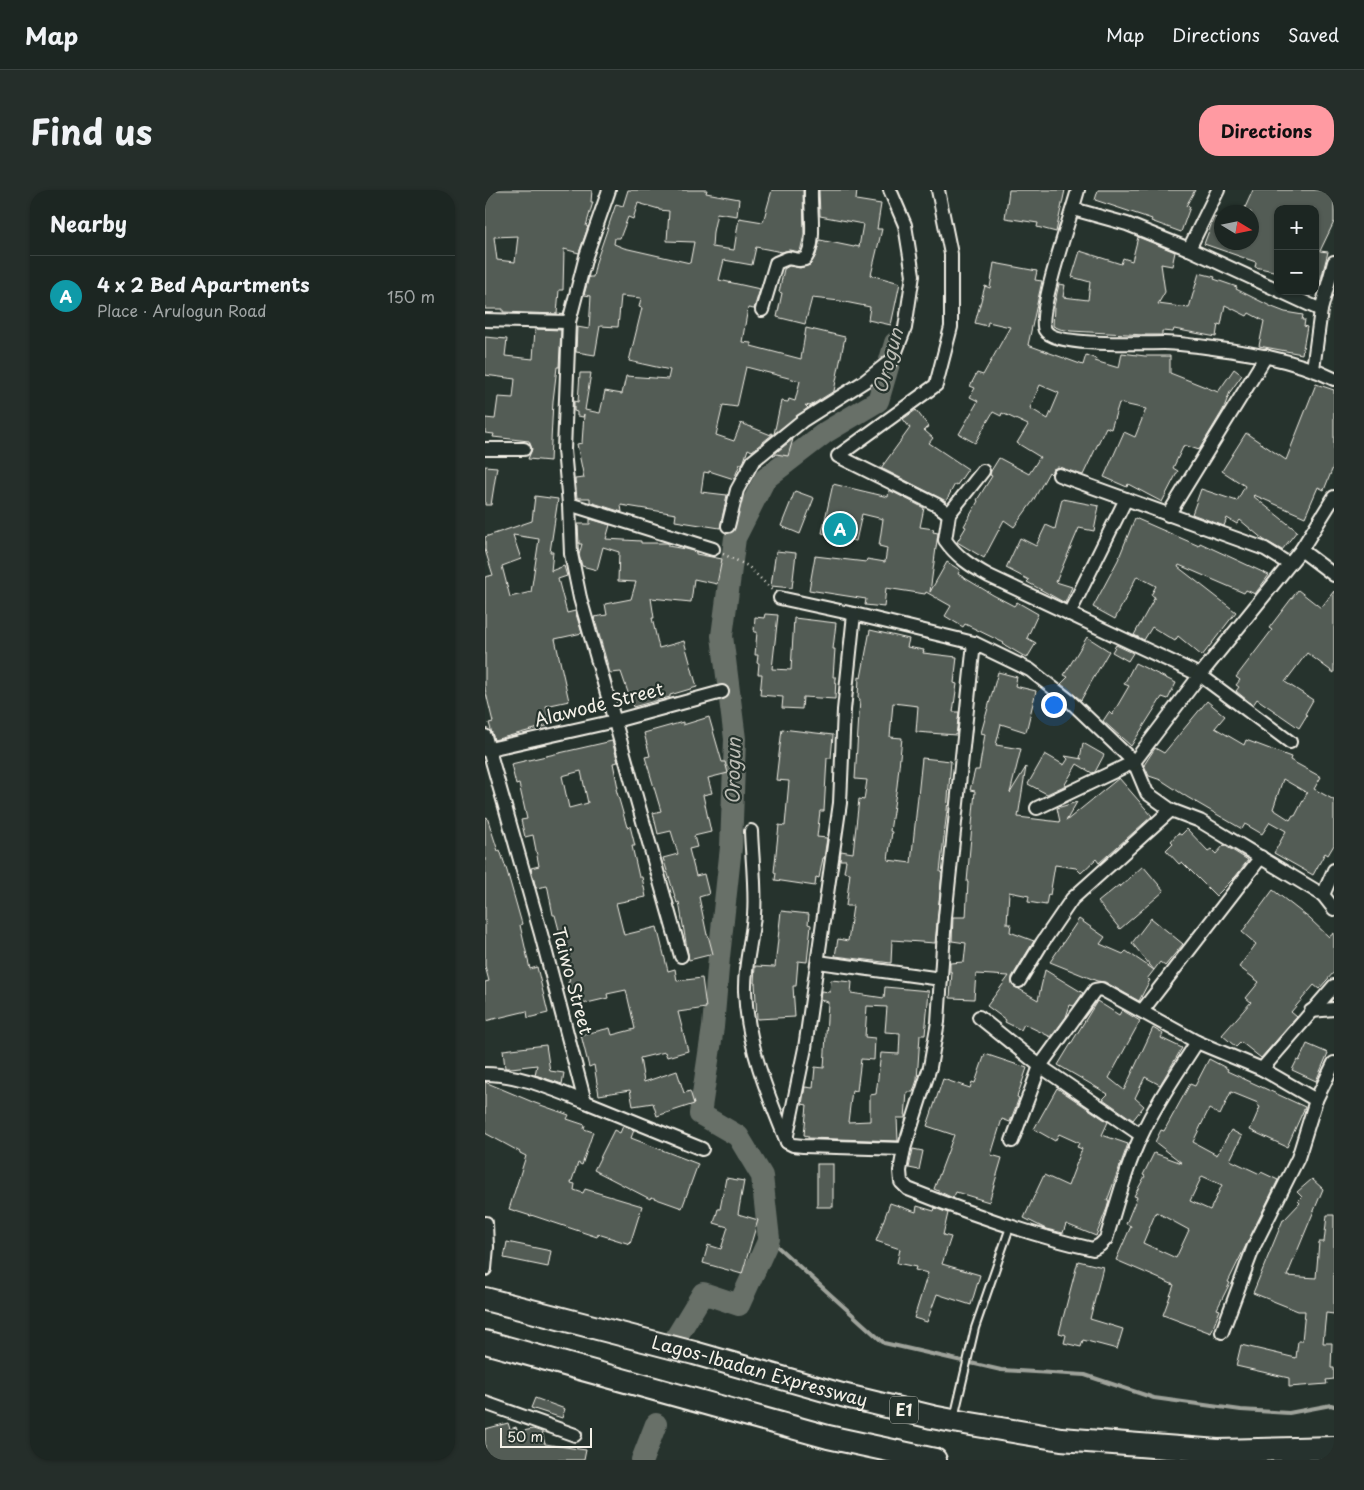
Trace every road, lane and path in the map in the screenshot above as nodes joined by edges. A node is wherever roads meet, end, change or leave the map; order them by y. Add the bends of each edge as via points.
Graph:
1 (609, 190) edge
2 (811, 190) edge
3 (890, 190) edge
4 (938, 190) edge
5 (1078, 190) edge
6 (1218, 190) edge
7 (1073, 209) junction
8 (1189, 249) junction
9 (1334, 262) edge
10 (1274, 289) edge
11 (1288, 295) edge
12 (762, 310) dead end
13 (1321, 310) junction
14 (485, 320) edge
15 (569, 322) junction
16 (1266, 356) junction
17 (1313, 368) junction
18 (1334, 379) edge
19 (485, 449) edge
20 (524, 449) dead end
21 (983, 471) dead end
22 (1059, 475) dead end
23 (1334, 497) edge
24 (1126, 498) junction
25 (569, 504) junction
26 (949, 514) junction
27 (1168, 515) junction
28 (728, 526) dead end
29 (713, 549) dead end
30 (1301, 550) junction
31 (727, 556) dead end
32 (1289, 564) junction
33 (1334, 575) edge
34 (780, 598) joint
35 (854, 614) junction
36 (1069, 614) junction
37 (974, 643) junction
38 (1201, 675) junction
39 (722, 692) dead end
40 (615, 721) junction
41 (1290, 742) dead end
42 (486, 745) edge
43 (1133, 762) junction
44 (1037, 808) dead end
45 (1171, 810) junction
46 (751, 831) dead end
47 (1261, 857) junction
48 (1334, 870) edge
49 (1323, 894) junction
50 (1334, 908) edge
51 (681, 956) dead end
52 (818, 962) junction
53 (941, 979) junction
54 (1019, 981) dead end
55 (1334, 986) edge
56 (1334, 1009) edge
57 (1142, 1011) junction
58 (1311, 1011) junction
59 (979, 1017) dead end
60 (1197, 1042) junction
61 (1334, 1063) edge
62 (1040, 1066) junction
63 (1262, 1069) junction
64 (485, 1074) edge
65 (1316, 1100) junction
66 (587, 1102) junction
67 (1141, 1135) junction
68 (1013, 1141) dead end
69 (787, 1142) junction
70 (904, 1149) junction
71 (702, 1150) dead end
72 (486, 1223) dead end
73 (1010, 1227) junction
74 (485, 1269) edge
75 (485, 1299) edge
76 (1222, 1332) dead end
77 (485, 1342) edge
78 (485, 1403) edge
79 (953, 1421) junction
80 (575, 1434) dead end
81 (1334, 1448) edge
82 (935, 1460) edge

1 - 15 street via 586,256
2 - 12 street via 812,241 808,256 776,263
3 - 28 street via 905,225 913,275 905,328 893,359 802,421 753,461 737,490
4 - 26 street via 951,254 951,326 936,385 837,456
5 - 7 street
6 - 8 street
7 - 8 street via 1127,224
7 - 16 street via 1055,263 1043,318 1044,330 1051,336 1086,342 1197,346
8 - 10 street
9 - 13 street
11 - 13 street
13 - 17 street
14 - 15 street
15 - 25 street via 564,450
16 - 17 street
16 - 27 street
17 - 18 street
19 - 20 street
21 - 26 street
22 - 24 street
23 - 30 street
24 - 27 street
24 - 36 street
25 - 29 street
25 - 40 street via 571,554 580,598
26 - 36 street via 945,540 966,563
27 - 32 street via 1265,549
30 - 32 street
30 - 33 street
31 - 34 path via 748,566
32 - 38 street
34 - 35 street
35 - 37 street
35 - 52 street via 844,710 840,803
36 - 38 street
37 - 43 street via 1030,670 1071,702
37 - 53 street
38 - 41 street
38 - 43 street
39 - 40 street, Alawode Street
40 - 42 street, Alawode Street
40 - 51 street
42 - 66 street, Taiwo Street
43 - 44 street
43 - 45 street via 1147,793
45 - 47 street via 1200,821
45 - 54 street via 1072,898
46 - 69 street via 754,914 745,990 748,1021 767,1093
47 - 49 street
47 - 57 street
48 - 49 street
49 - 50 street
52 - 53 street
52 - 69 street
53 - 70 street via 930,1067
55 - 58 street
56 - 58 street
57 - 60 street
57 - 62 street via 1101,989 1095,990
58 - 63 street
59 - 62 street
60 - 63 street
60 - 67 street
61 - 65 street
62 - 67 street
62 - 68 street
63 - 65 street
64 - 66 street via 505,1074
65 - 76 street via 1298,1158 1254,1246
66 - 71 street
67 - 73 street via 1106,1239 1100,1245 1093,1249
69 - 70 street via 803,1146
70 - 73 street via 899,1171 901,1182 908,1189
72 - 74 street
73 - 79 lane via 975,1328
75 - 79 highway, Lagos-Ibadan Expressway / E1 via 842,1395
77 - 82 highway via 828,1438
78 - 80 street
79 - 81 highway, Lagos-Ibadan Expressway / E1 via 1061,1439 1218,1451

